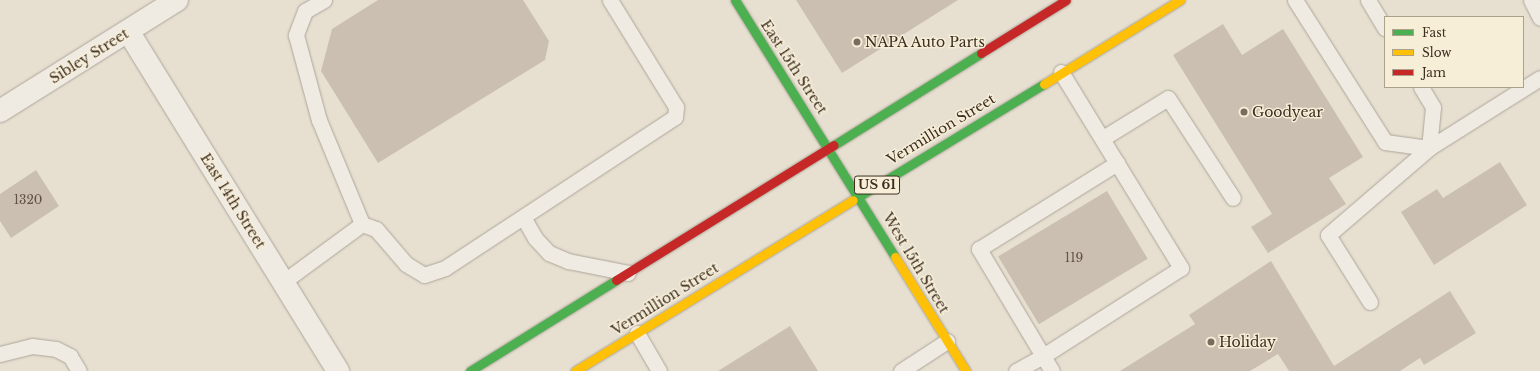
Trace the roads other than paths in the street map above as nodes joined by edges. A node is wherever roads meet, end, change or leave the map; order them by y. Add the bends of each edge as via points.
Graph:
1 (177, 0) edge
2 (324, 0) edge
3 (610, 0) edge
4 (735, 0) edge
5 (1066, 0) edge
6 (1180, 0) edge
7 (1368, 0) edge
8 (1531, 0) edge
9 (1300, 2) edge
10 (1540, 18) edge
11 (1384, 26) edge
12 (128, 31) junction
13 (1062, 72) junction
14 (1540, 78) edge
15 (1422, 88) edge
16 (0, 111) edge
17 (1103, 138) junction
18 (1429, 148) junction
19 (830, 149) junction
20 (1117, 163) junction
21 (858, 196) junction
22 (1233, 198) dead end
23 (523, 217) junction
24 (362, 224) junction
25 (628, 273) junction
26 (283, 282) junction
27 (1370, 302) dead end
28 (637, 333) junction
29 (947, 341) junction
30 (0, 354) edge
31 (1043, 356) junction
32 (79, 371) edge
33 (338, 371) edge
34 (470, 371) edge
35 (575, 371) edge
36 (659, 371) edge
37 (901, 371) edge
38 (966, 371) edge
39 (1016, 371) edge
40 (1052, 371) edge

1 - 12 street, Sibley Street
2 - 24 lane via 305,12 296,35 318,120
3 - 23 lane via 676,107 675,117
4 - 19 main road, East 15th Street
5 - 19 main road
6 - 13 main road, Vermillion Street / US 61
7 - 11 lane
8 - 10 lane
9 - 18 lane via 1385,142
12 - 16 street, Sibley Street
12 - 26 street, East 14th Street
13 - 17 lane
13 - 21 main road, Vermillion Street / US 61
14 - 18 lane
15 - 18 lane via 1432,107
17 - 20 lane
17 - 22 lane via 1168,98
18 - 27 lane via 1328,236
19 - 21 main road, West 15th Street
19 - 25 main road
20 - 31 lane via 1181,268
20 - 31 lane via 979,250
21 - 28 main road, Vermillion Street / US 61
21 - 29 main road, West 15th Street
23 - 24 lane via 445,268 424,275 406,264 376,230
23 - 25 lane via 535,238 549,253 568,261
24 - 26 lane
25 - 34 main road
26 - 33 street, East 14th Street
28 - 35 main road, Vermillion Street / US 61
28 - 36 lane
29 - 37 lane
29 - 38 main road, West 15th Street
30 - 32 lane via 32,346 56,349 70,356
31 - 39 lane
31 - 40 lane

